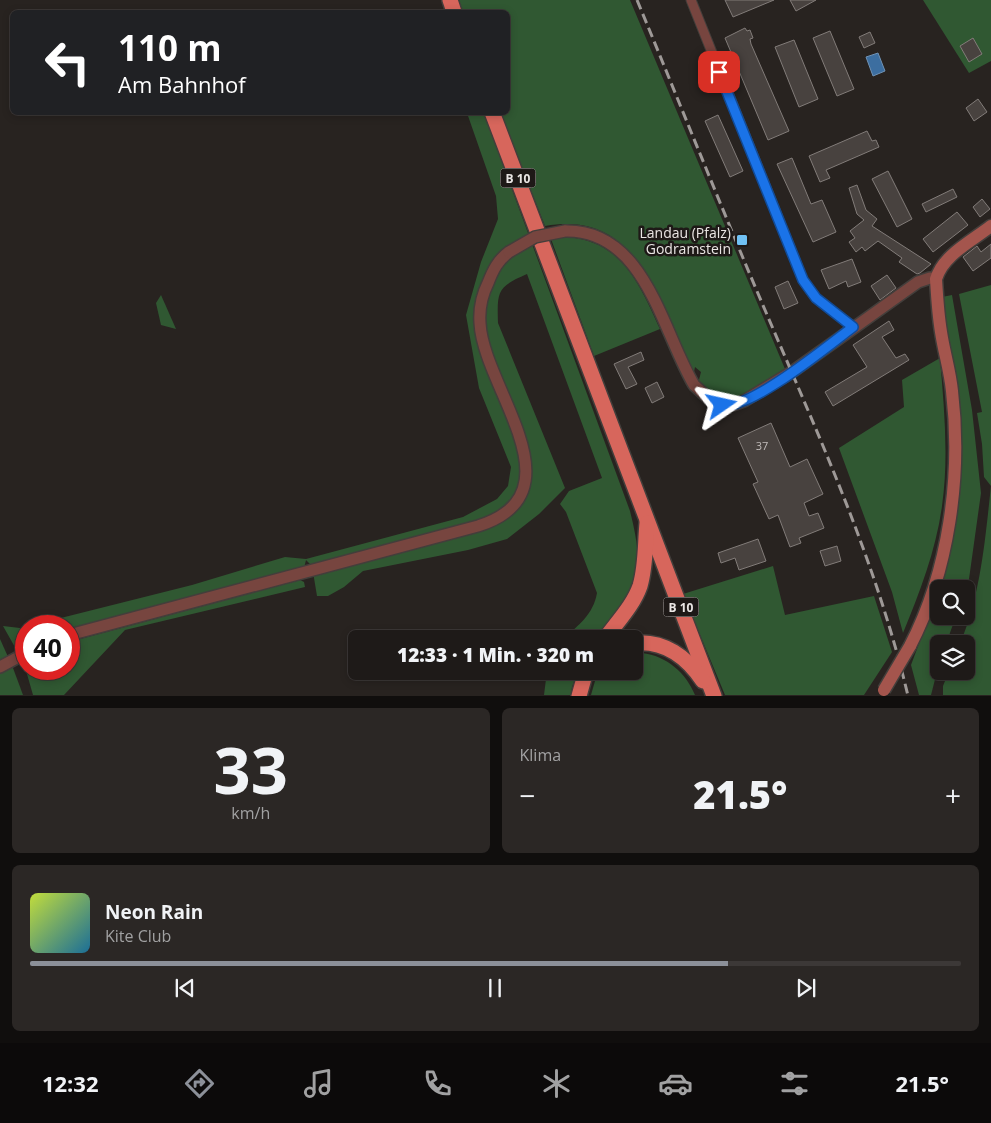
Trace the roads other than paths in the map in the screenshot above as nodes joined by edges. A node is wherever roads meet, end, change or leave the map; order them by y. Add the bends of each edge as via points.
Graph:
1 (691, 0) edge
2 (493, 115) edge
3 (991, 226) edge
4 (936, 279) junction
5 (853, 327) junction
6 (647, 519) junction
7 (611, 630) edge
8 (80, 631) edge
9 (643, 644) edge
10 (15, 659) edge
11 (0, 667) edge
12 (583, 680) edge
13 (882, 693) edge
14 (579, 696) edge
15 (714, 696) edge

1 - 5 street via 803,280 816,298
2 - 6 highway, B 10
3 - 4 main road via 947,260
4 - 5 street via 918,282
4 - 13 main road, bridge via 952,392 952,493 932,594 919,629
5 - 8 street, bridge via 767,388 744,401 726,406 707,397 694,385 647,287 627,257 600,238 584,232 565,231 535,237 498,262 482,300 480,317 484,344 527,465 521,494 504,515 478,526
6 - 7 highway via 640,585 627,610
6 - 15 highway, B 10
9 - 15 highway via 675,652 691,665
10 - 11 street
12 - 14 highway

